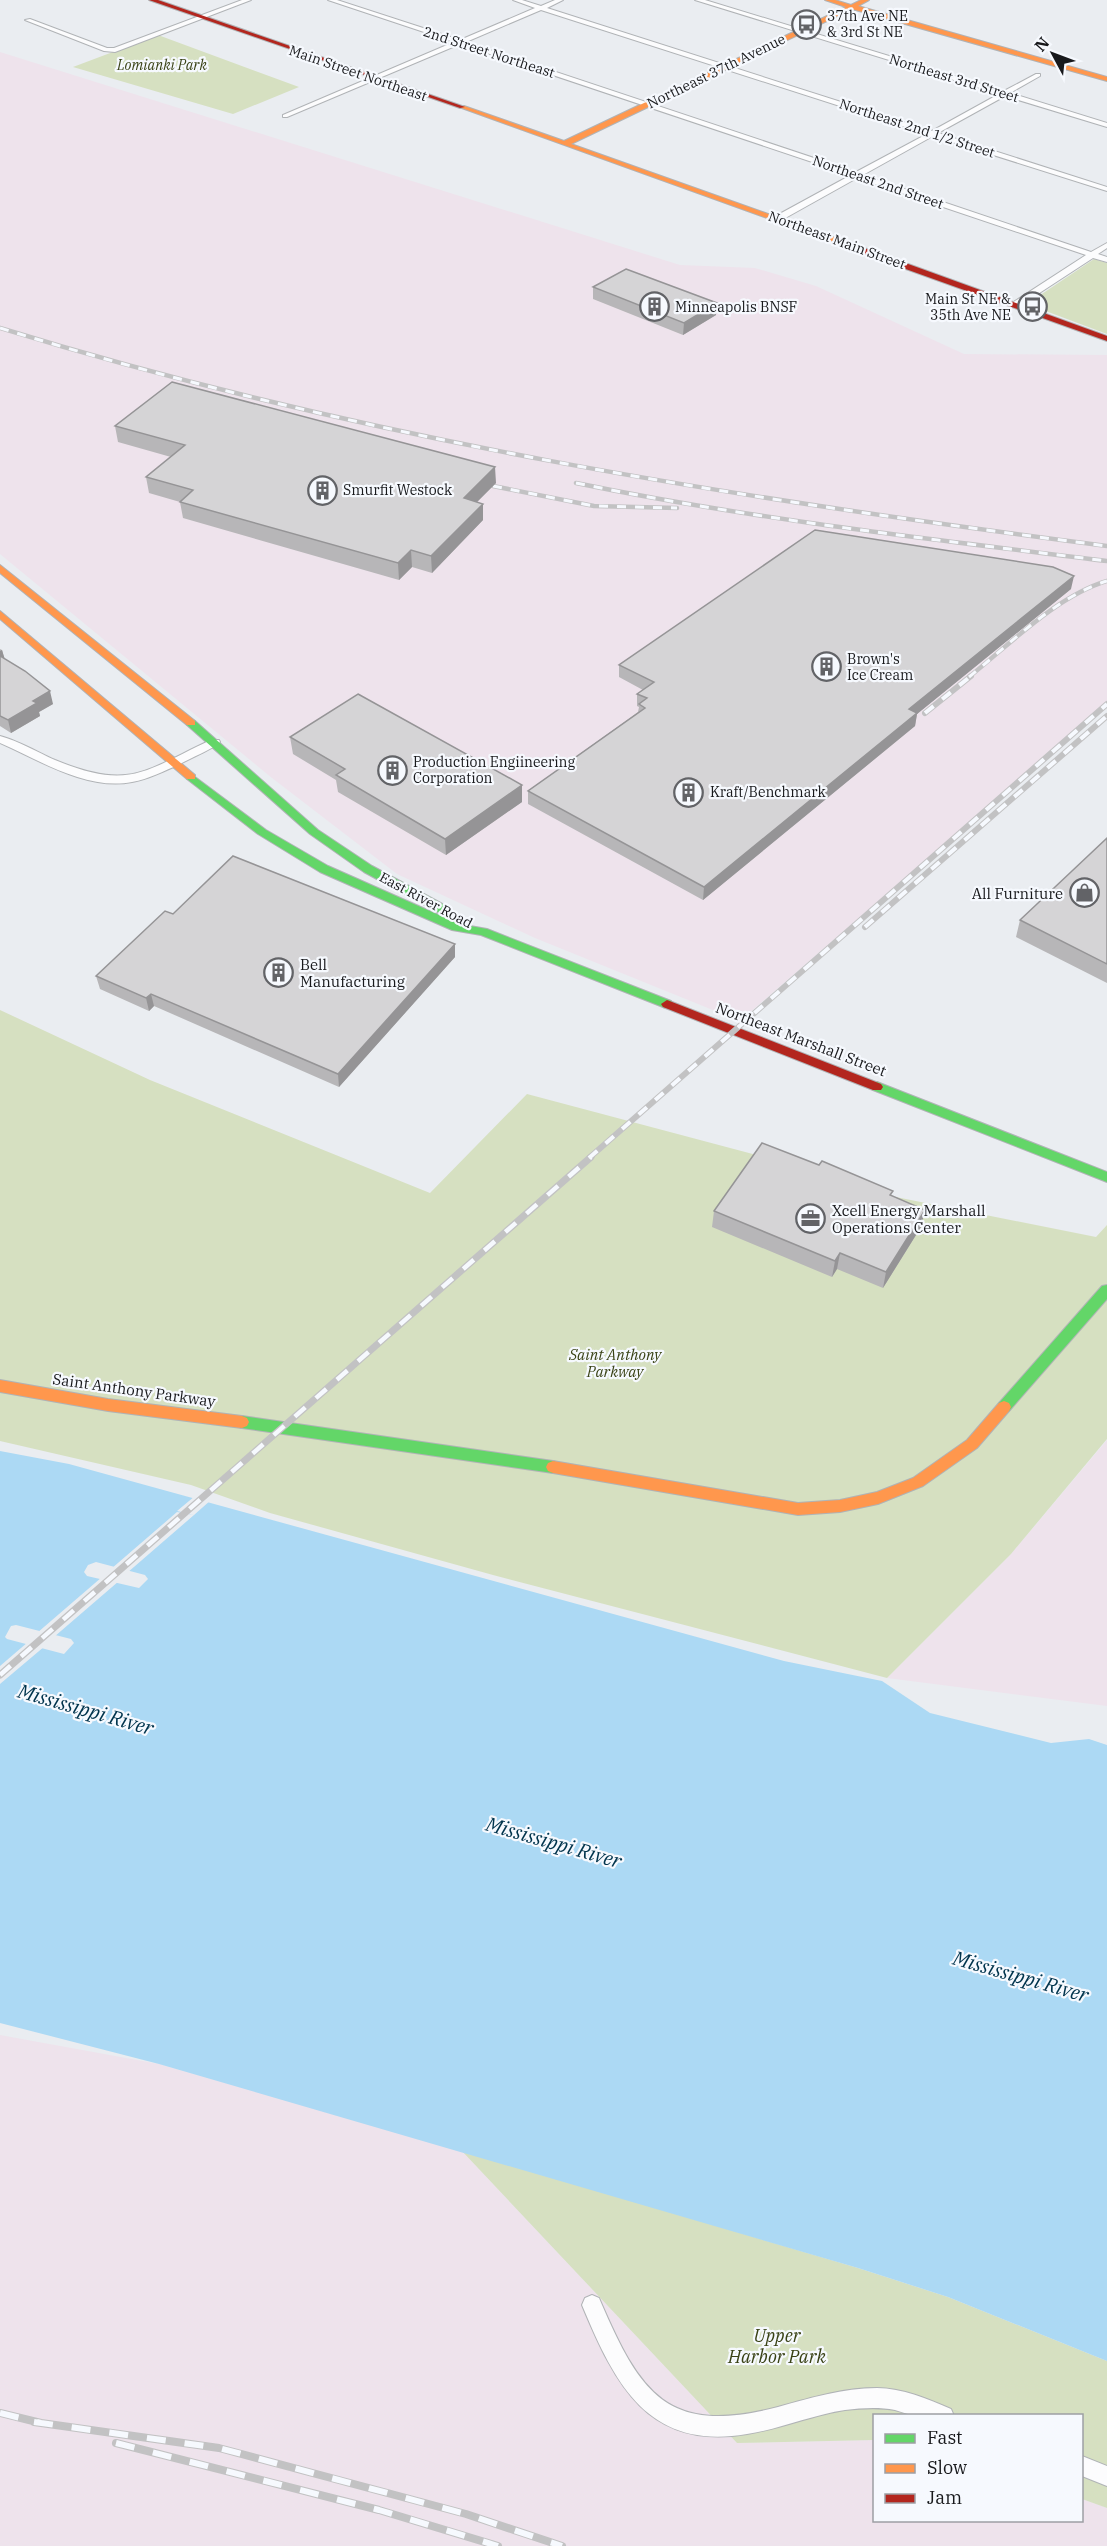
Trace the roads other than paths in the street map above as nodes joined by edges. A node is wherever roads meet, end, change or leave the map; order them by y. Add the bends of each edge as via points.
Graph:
1 (152, 0) edge
2 (248, 0) edge
3 (331, 0) edge
4 (516, 0) edge
5 (560, 0) edge
6 (698, 0) edge
7 (828, 0) edge
8 (858, 2) edge
9 (540, 8) junction
10 (204, 18) junction
11 (28, 20) dead end
12 (802, 30) junction
13 (457, 42) junction
14 (728, 66) junction
15 (1107, 71) edge
16 (1038, 75) dead end
17 (371, 78) junction
18 (1107, 79) edge
19 (1004, 93) junction
20 (648, 104) junction
21 (285, 116) dead end
22 (1107, 125) edge
23 (933, 133) junction
24 (566, 143) junction
25 (856, 175) junction
26 (1107, 189) edge
27 (777, 219) junction
28 (1107, 245) edge
29 (1091, 255) junction
30 (1107, 260) edge
31 (1015, 305) junction
32 (1107, 339) edge
33 (0, 568) edge
34 (0, 614) edge
35 (0, 740) edge
36 (215, 742) junction
37 (171, 762) junction
38 (483, 932) junction
39 (1107, 1177) edge
40 (1107, 1290) edge
41 (0, 1386) edge
42 (592, 2305) dead end
43 (941, 2414) edge
44 (1083, 2466) edge
45 (1107, 2476) edge

1 - 10 street, Main Street Northeast
2 - 10 street
3 - 13 street, 2nd Street Northeast
4 - 9 street, Northeast 2nd 1/2 Street
5 - 9 street
6 - 12 street, Northeast 3rd Street
7 - 8 street
8 - 12 street, Northeast 37th Avenue
8 - 15 street
8 - 18 street
9 - 13 street
9 - 14 street, Northeast 2nd 1/2 Street
10 - 11 street via 115,50
10 - 17 street, Main Street Northeast
12 - 14 street, Northeast 37th Avenue
12 - 19 street, Northeast 3rd Street
13 - 17 street
13 - 20 street, 2nd Street Northeast
14 - 20 street, Northeast 37th Avenue
14 - 23 street, Northeast 2nd 1/2 Street
16 - 19 street
17 - 21 street
17 - 24 street, Main Street Northeast
19 - 22 street, Northeast 3rd Street
19 - 23 street
20 - 24 street, Northeast 37th Avenue
20 - 25 street, Northeast 2nd Street
23 - 25 street
23 - 26 street, Northeast 2nd 1/2 Street
24 - 27 street, Northeast Main Street
25 - 27 street
25 - 29 street, Northeast 2nd Street
27 - 31 street, Northeast Main Street
28 - 29 street
29 - 30 street, Northeast 2nd Street
29 - 31 street
31 - 32 street, Northeast Main Street
33 - 36 street, East River Road
34 - 37 street, East River Road
35 - 37 street via 91,776 117,780 144,775
36 - 37 street
36 - 38 street, East River Road via 314,832 368,869
37 - 38 street, East River Road via 262,832 324,869 456,927
38 - 39 street, Northeast Marshall Street
40 - 41 street, Saint Anthony Parkway via 972,1444 918,1482 878,1498 840,1506 798,1509 754,1504 511,1460 108,1405
42 - 43 street via 609,2348 639,2394 666,2417 707,2430 856,2398 907,2402
44 - 45 street

